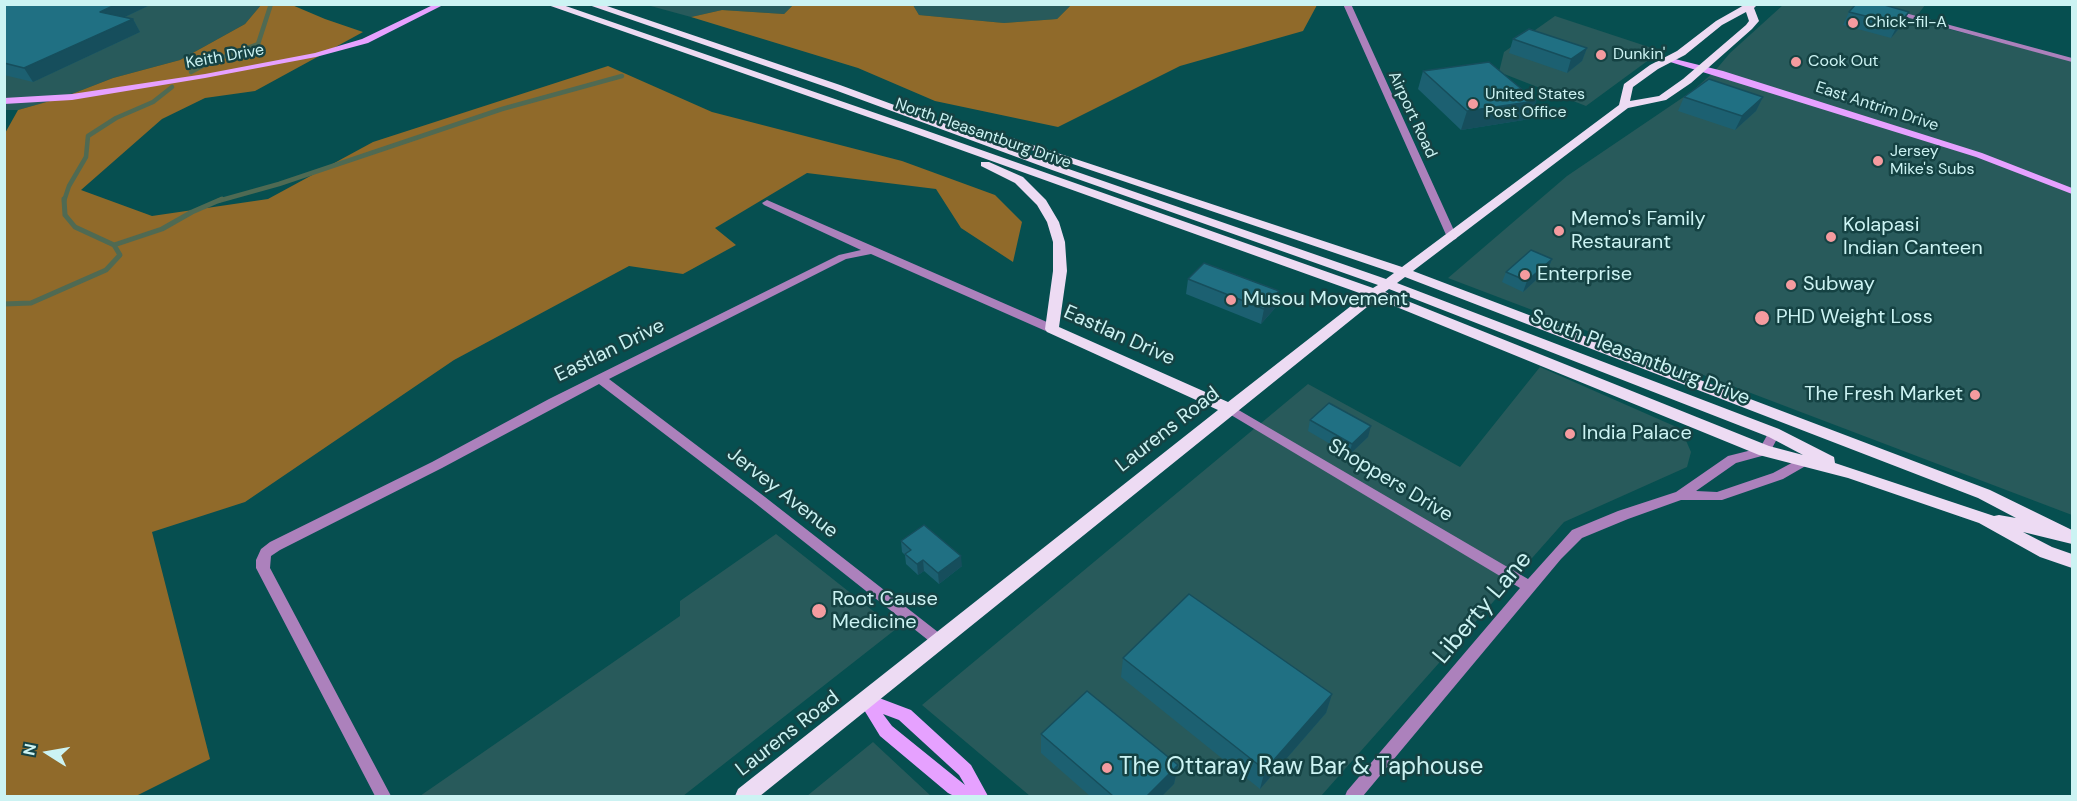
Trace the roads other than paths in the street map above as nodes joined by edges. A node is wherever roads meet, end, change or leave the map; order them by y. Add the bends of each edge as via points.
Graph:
1 (442, 4) edge
2 (549, 4) edge
3 (590, 4) edge
4 (1347, 4) edge
5 (1739, 4) edge
6 (1861, 4) edge
7 (1752, 6) edge
8 (1670, 59) junction
9 (2073, 60) edge
10 (1703, 68) junction
11 (836, 87) junction
12 (4, 101) edge
13 (1624, 106) junction
14 (912, 129) junction
15 (2073, 191) edge
16 (767, 203) dead end
17 (1452, 237) junction
18 (873, 251) junction
19 (1401, 274) junction
20 (1406, 297) junction
21 (1052, 329) junction
22 (602, 380) junction
23 (1230, 409) junction
24 (1774, 433) junction
25 (1765, 451) junction
26 (1805, 461) junction
27 (1851, 473) junction
28 (1681, 495) junction
29 (1985, 519) junction
30 (2066, 534) edge
31 (2073, 561) edge
32 (1530, 587) junction
33 (938, 640) junction
34 (866, 700) junction
35 (383, 796) edge
36 (745, 796) edge
37 (969, 796) edge
38 (980, 796) edge
39 (1353, 796) edge

1 - 12 street, Keith Drive via 365,41 306,57 72,97
2 - 14 main road, North Pleasantburg Drive
3 - 11 main road, North Pleasantburg Drive
4 - 17 street, Airport Road
5 - 7 street
6 - 9 street
7 - 8 main road, Laurens Road via 1719,23
7 - 10 main road, Laurens Road via 1754,21
8 - 10 street, East Antrim Drive
8 - 13 main road, Laurens Road via 1628,86
10 - 13 main road, Laurens Road via 1662,98
10 - 15 street, East Antrim Drive via 1979,155
11 - 19 main road via 959,123
11 - 20 main road, North Pleasantburg Drive
13 - 17 main road, Laurens Road
14 - 20 main road, North Pleasantburg Drive
14 - 21 main road via 1019,180 1042,203 1059,242 1060,271
16 - 18 street
17 - 19 main road, Laurens Road
18 - 21 street, Eastlan Drive
18 - 22 street, Eastlan Drive via 834,260
19 - 23 main road, Laurens Road
19 - 30 main road via 1984,495
20 - 24 main road, South Pleasantburg Drive
20 - 25 main road, South Pleasantburg Drive
21 - 23 main road, Eastlan Drive
22 - 33 street, Jervey Avenue
22 - 35 street, Eastlan Drive via 266,553 263,568
23 - 32 street, Shoppers Drive
23 - 33 main road, Laurens Road
24 - 25 street
24 - 27 main road, South Pleasantburg Drive
25 - 26 main road
25 - 28 street, Liberty Lane via 1732,459
26 - 27 main road
26 - 28 street, Liberty Lane via 1778,476 1717,497
27 - 29 main road
28 - 32 street, Liberty Lane via 1577,534
29 - 30 main road
29 - 31 main road via 2046,552
32 - 39 street, Liberty Lane
33 - 34 main road, Laurens Road
34 - 36 main road, Laurens Road
34 - 37 street via 886,731
34 - 38 street via 905,715 965,770

